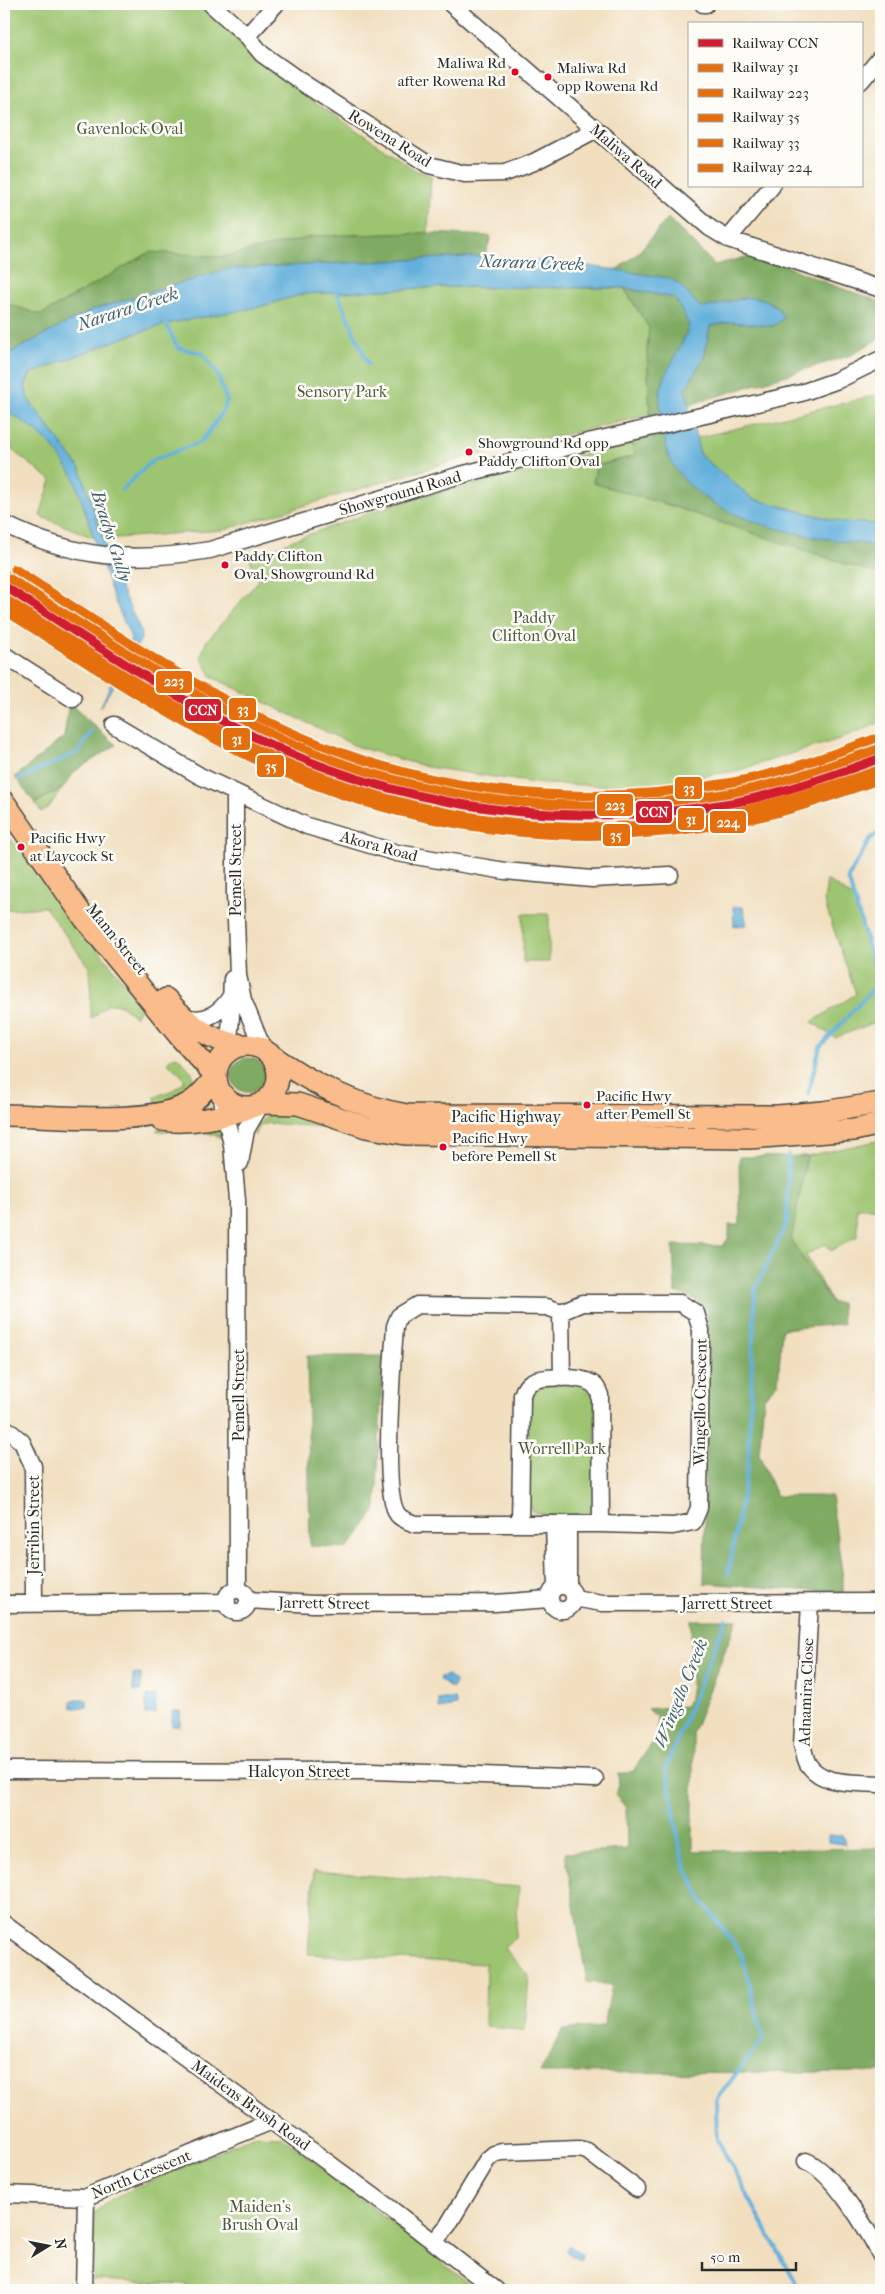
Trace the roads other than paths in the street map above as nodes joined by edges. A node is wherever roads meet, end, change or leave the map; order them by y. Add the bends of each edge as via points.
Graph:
1 (211, 4) edge
2 (276, 4) edge
3 (451, 4) edge
4 (247, 36) junction
5 (881, 57) edge
6 (862, 80) edge
7 (595, 130) junction
8 (770, 188) edge
9 (728, 239) junction
10 (881, 289) edge
11 (881, 359) edge
12 (4, 524) edge
13 (4, 655) edge
14 (73, 699) dead end
15 (114, 725) dead end
16 (235, 793) junction
17 (5, 808) edge
18 (670, 875) dead end
19 (236, 947) junction
20 (231, 996) junction
21 (181, 1015) junction
22 (234, 1061) junction
23 (881, 1102) edge
24 (258, 1105) junction
25 (881, 1113) edge
26 (4, 1115) edge
27 (226, 1115) junction
28 (147, 1116) junction
29 (778, 1116) junction
30 (881, 1124) edge
31 (237, 1200) junction
32 (561, 1312) junction
33 (562, 1378) junction
34 (4, 1427) edge
35 (520, 1523) junction
36 (561, 1524) junction
37 (601, 1524) junction
38 (562, 1593) junction
39 (243, 1595) junction
40 (881, 1602) edge
41 (4, 1604) edge
42 (34, 1604) junction
43 (810, 1604) junction
44 (4, 1770) edge
45 (595, 1779) dead end
46 (878, 1784) dead end
47 (4, 1924) edge
48 (272, 2121) junction
49 (806, 2161) dead end
50 (637, 2189) dead end
51 (4, 2194) edge
52 (86, 2197) junction
53 (434, 2242) junction
54 (881, 2256) edge
55 (84, 2290) edge
56 (496, 2290) edge

1 - 4 street, Rowena Road
2 - 4 street
3 - 7 street, Maliwa Road
4 - 7 street, Rowena Road via 262,54 300,81 429,165 465,174 505,172 534,162
5 - 6 street
7 - 9 street, Maliwa Road via 710,228
8 - 9 street
9 - 10 street, Maliwa Road
11 - 12 street, Showground Road via 838,380 801,393 457,476 210,550 176,556 120,558 52,544
13 - 14 street
15 - 16 street, Akora Road
16 - 18 street, Akora Road via 307,826 397,854 505,871 592,879
16 - 19 street, Pemell Street
17 - 21 main road, Mann Street via 37,838
17 - 22 main road, Mann Street via 85,919 181,1038
19 - 20 street, Pemell Street
19 - 22 street, Pemell Street via 243,1000
20 - 21 street via 223,1008 209,1017 196,1019
20 - 22 street, Pemell Street
21 - 22 main road, Mann Street
22 - 24 main road via 230,1102 240,1106
22 - 24 main road via 275,1063 278,1078 273,1092
22 - 27 street, Pemell Street
22 - 28 main road via 189,1104
22 - 29 main road, Pacific Highway via 302,1076 331,1092 375,1109 407,1115
23 - 29 main road, Pacific Highway
24 - 27 main road
24 - 30 main road, Pacific Highway via 298,1104 366,1127 405,1134 749,1138 854,1130
24 - 31 street, Pemell Street via 244,1138
25 - 29 main road via 819,1121
26 - 28 main road
27 - 28 main road via 174,1122
27 - 31 street, Pemell Street
31 - 39 street, Pemell Street
32 - 33 street
32 - 35 street, Wingello Crescent via 547,1307 417,1305 399,1316 396,1326 389,1420 391,1499 398,1515 415,1524
32 - 37 street, Wingello Crescent via 582,1303 680,1303 696,1313 701,1330 699,1508 692,1522 673,1526
33 - 35 street via 533,1381 522,1395
33 - 37 street via 591,1382 600,1395
34 - 42 street, Jerribin Street via 22,1442 33,1466
35 - 36 street, Wingello Crescent
36 - 37 street, Wingello Crescent
36 - 38 street
38 - 39 street, Jarrett Street via 495,1603 322,1604
38 - 43 street, Jarrett Street via 602,1603
39 - 42 street via 229,1594 227,1602
40 - 43 street, Jarrett Street
41 - 42 street
43 - 46 street, Adnamira Close via 802,1745 808,1764 821,1776 835,1781
44 - 45 street, Halcyon Street via 373,1771
47 - 48 street, Maidens Brush Road
48 - 52 street, North Crescent
48 - 53 street, Maidens Brush Road
49 - 54 street via 823,2170 860,2220
50 - 53 street via 587,2151 579,2149 494,2154
51 - 52 street, North Crescent
52 - 55 street
53 - 56 street, Maidens Brush Road

